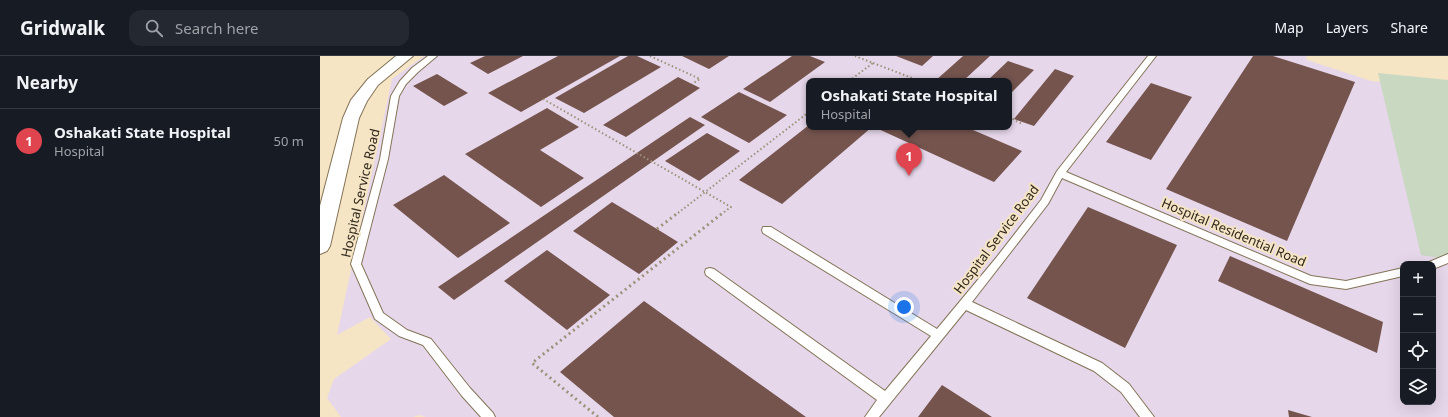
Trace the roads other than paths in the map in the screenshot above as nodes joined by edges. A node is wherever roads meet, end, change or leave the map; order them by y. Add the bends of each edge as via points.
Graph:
1 (406, 56) edge
2 (433, 56) edge
3 (1152, 56) edge
4 (1060, 173) junction
5 (767, 230) dead end
6 (320, 246) edge
7 (1448, 258) edge
8 (1436, 264) edge
9 (710, 272) dead end
10 (1400, 273) edge
11 (965, 304) junction
12 (938, 335) junction
13 (886, 399) junction
14 (489, 417) edge
15 (871, 417) edge
16 (1148, 417) edge

1 - 6 street via 387,70 359,100 351,118
2 - 14 lane, Hospital Service Road via 407,79 395,96 384,159 356,264 379,316 403,332 427,342
3 - 4 lane, Hospital Service Road
4 - 10 lane, Hospital Residential Road via 1310,280 1346,285
4 - 11 lane, Hospital Service Road via 1045,202
5 - 12 lane
7 - 8 lane
9 - 13 lane
11 - 12 lane, Hospital Service Road
11 - 16 lane via 1098,367 1125,388
12 - 13 lane, Hospital Service Road
13 - 15 lane, Hospital Service Road

